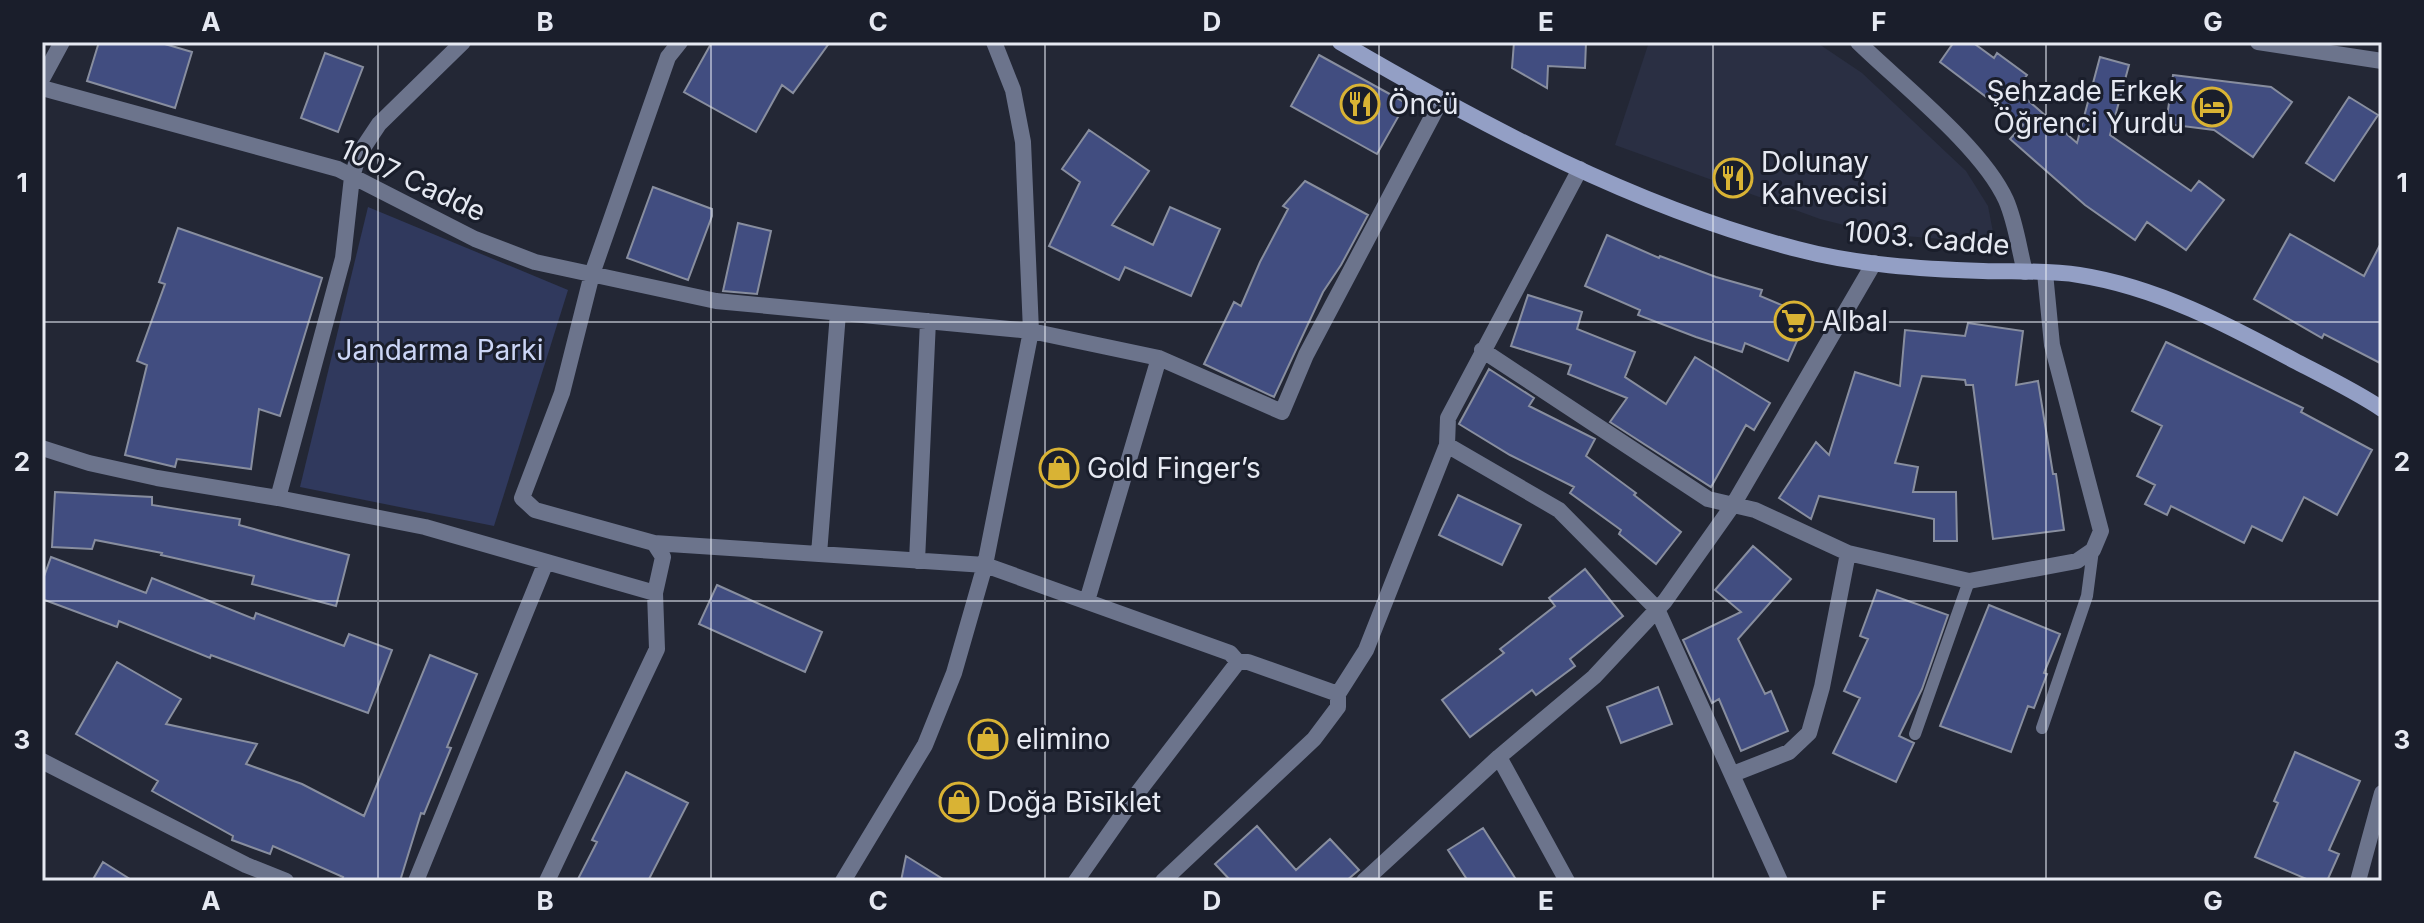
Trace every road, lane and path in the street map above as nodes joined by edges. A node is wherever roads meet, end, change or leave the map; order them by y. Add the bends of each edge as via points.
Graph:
1 (62, 42) edge
2 (463, 42) edge
3 (680, 42) edge
4 (994, 42) edge
5 (1340, 42) edge
6 (1858, 42) edge
7 (2258, 42) edge
8 (2382, 61) edge
9 (42, 79) edge
10 (42, 88) edge
11 (1441, 100) junction
12 (1580, 169) junction
13 (352, 177) junction
14 (1874, 263) junction
15 (2025, 272) junction
16 (2045, 273) junction
17 (592, 274) junction
18 (838, 313) junction
19 (928, 321) junction
20 (1031, 331) junction
21 (1482, 350) junction
22 (1159, 358) junction
23 (2382, 409) edge
24 (1447, 445) junction
25 (42, 448) edge
26 (278, 498) junction
27 (1733, 505) junction
28 (654, 543) junction
29 (2093, 550) junction
30 (1848, 553) junction
31 (819, 554) junction
32 (917, 561) junction
33 (546, 562) junction
34 (985, 565) junction
35 (1969, 581) junction
36 (655, 593) junction
37 (1087, 601) junction
38 (1657, 609) junction
39 (1238, 662) junction
40 (1338, 694) junction
41 (2042, 728) dead end
42 (1915, 734) dead end
43 (1499, 757) junction
44 (42, 761) edge
45 (1733, 774) junction
46 (2382, 793) edge
47 (286, 881) edge
48 (416, 881) edge
49 (547, 881) edge
50 (843, 881) edge
51 (1076, 881) edge
52 (1163, 881) edge
53 (1364, 881) edge
54 (1567, 881) edge
55 (1780, 881) edge
56 (2358, 881) edge

1 - 9 street
2 - 13 street via 379,124 359,154
3 - 17 street via 668,57
4 - 20 street via 1013,90 1023,142
5 - 11 main road, 1003. Cadde
6 - 15 street via 1937,116 1995,181 2012,216
7 - 8 street
10 - 13 street, 1007 Cadde
11 - 12 main road, 1003. Cadde
11 - 22 street, 1007 Cadde via 1306,355 1282,412
12 - 14 main road, 1003. Cadde via 1744,233 1795,249
12 - 21 street
13 - 17 street, 1007 Cadde via 475,239 535,262
13 - 26 street via 343,258
14 - 15 main road, 1003. Cadde
14 - 27 street
15 - 16 main road, 1003. Cadde
16 - 23 main road, 1003. Cadde via 2118,282 2157,295 2272,348
16 - 29 street via 2052,345 2101,531
17 - 18 street, 1007 Cadde via 716,301
17 - 28 street via 562,393 522,498 535,510
18 - 19 street, 1007 Cadde
18 - 31 street
19 - 20 street, 1007 Cadde
19 - 32 street
20 - 22 street, 1007 Cadde
20 - 34 street
21 - 24 street via 1448,418
21 - 27 street via 1708,499
22 - 37 street
24 - 38 street via 1559,510
24 - 40 street via 1366,650
25 - 26 street via 157,478
26 - 33 street via 425,527
27 - 30 street
27 - 38 street
28 - 31 street
28 - 36 street via 663,557
29 - 35 street via 2077,561
29 - 41 lane via 2087,596
30 - 35 street
30 - 45 street via 1809,733 1789,752
31 - 32 street
32 - 34 street
33 - 36 street
33 - 48 street
34 - 37 street
34 - 50 street via 954,673 925,745
35 - 42 lane
36 - 49 street via 657,649
37 - 39 street via 1230,653
38 - 43 street via 1594,677
38 - 45 street
39 - 40 street
39 - 51 street
40 - 52 street via 1338,707 1314,739
43 - 53 street
43 - 54 street
44 - 47 street
45 - 55 street
46 - 56 street

